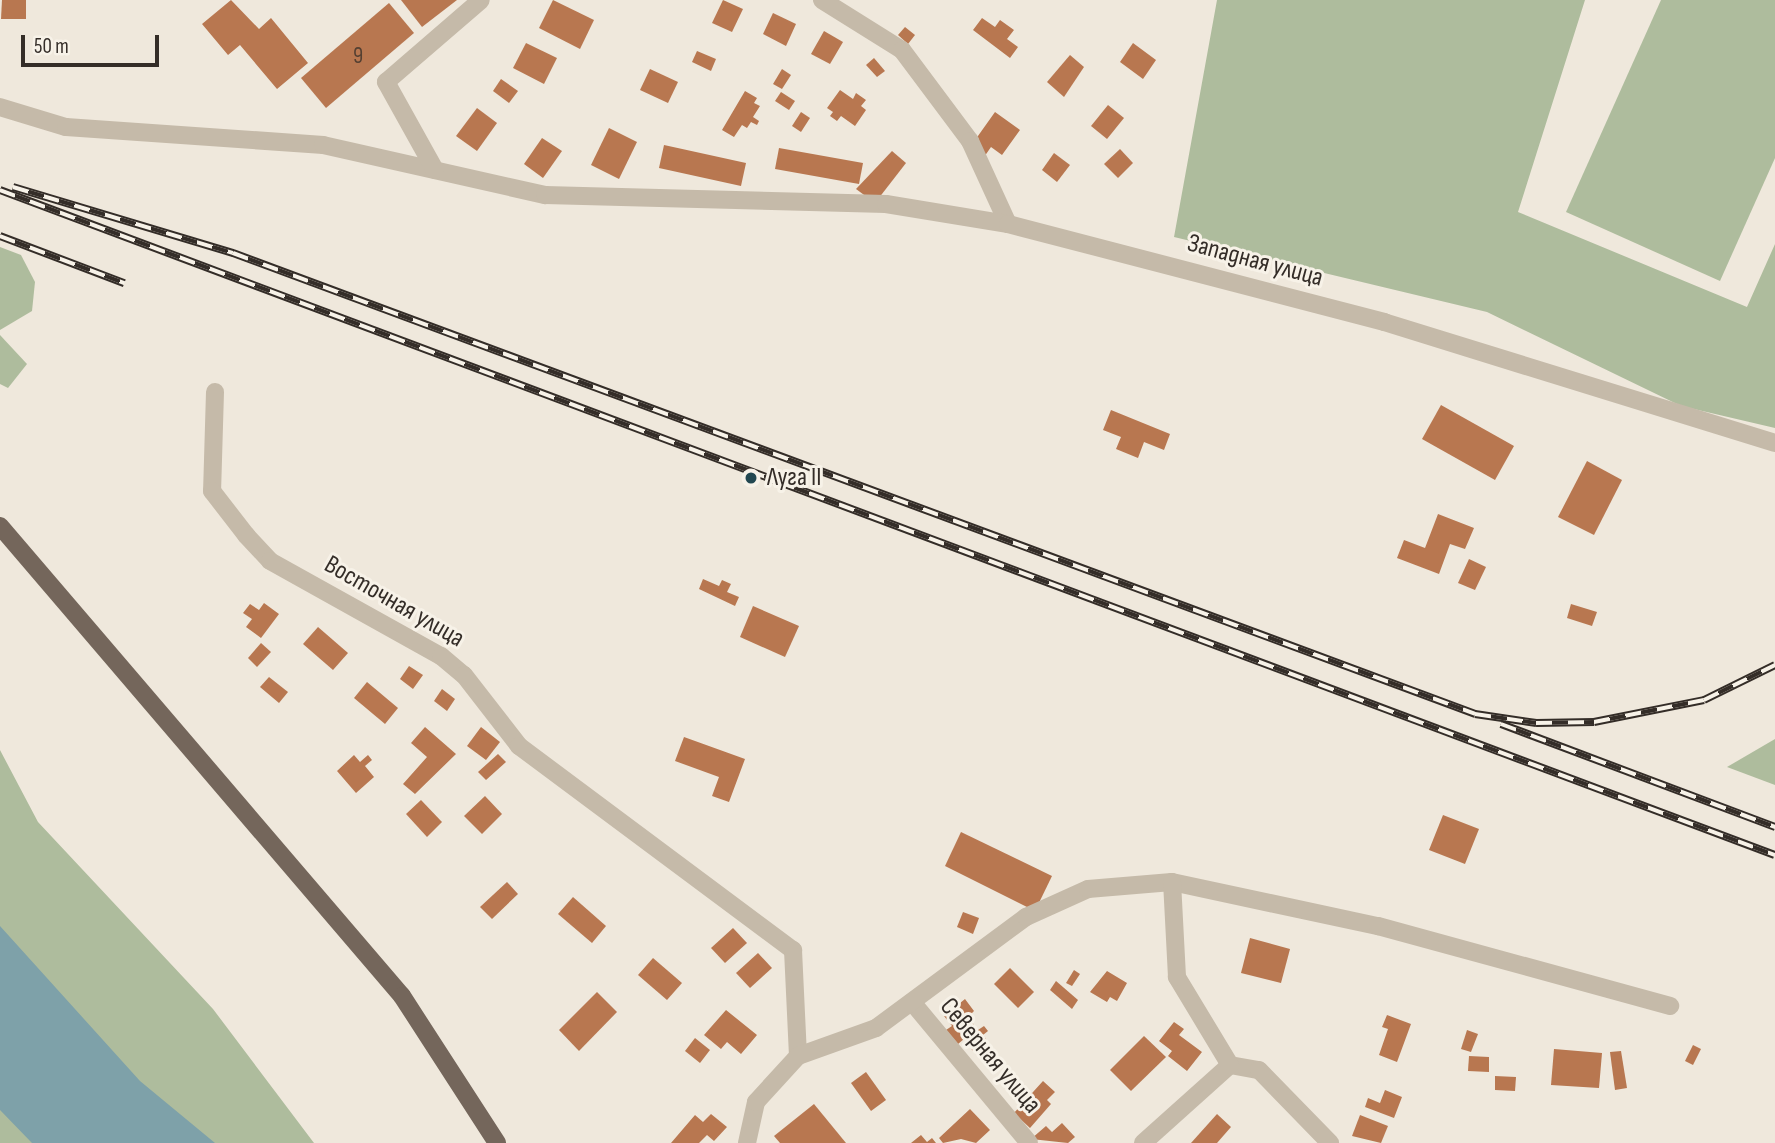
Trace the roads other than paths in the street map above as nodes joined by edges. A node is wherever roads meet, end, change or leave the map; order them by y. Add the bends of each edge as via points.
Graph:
1 (481, 0) edge
2 (822, 0) edge
3 (0, 107) edge
4 (435, 170) junction
5 (1008, 224) junction
6 (215, 391) dead end
7 (1775, 443) edge
8 (0, 526) edge
9 (1172, 883) junction
10 (912, 1002) junction
11 (1670, 1006) dead end
12 (798, 1056) junction
13 (1230, 1065) junction
14 (497, 1143) edge
15 (747, 1143) edge
16 (1028, 1143) edge
17 (1143, 1143) edge
18 (1330, 1143) edge

1 - 4 street via 386,82
2 - 5 street via 902,50 970,141
3 - 4 street, Западная улица via 66,127 323,145
4 - 5 street, Западная улица via 545,194 886,204
5 - 7 street, Западная улица via 1384,322
6 - 12 street, Восточная улица via 212,492 270,561 441,656 477,690 519,746 793,950
8 - 14 main road via 402,996
9 - 10 street via 1088,889 1026,917
9 - 11 street via 1378,926
9 - 13 street via 1177,977
10 - 12 street via 876,1028
10 - 16 street, Северная улица
12 - 15 street via 757,1102
13 - 17 street
13 - 18 street via 1259,1070

